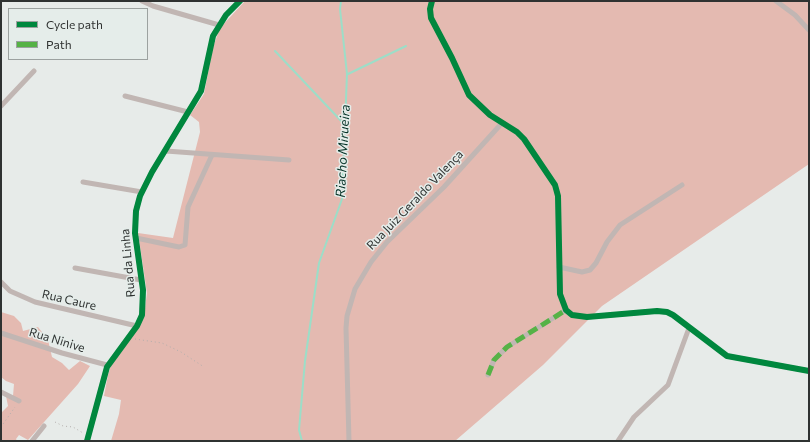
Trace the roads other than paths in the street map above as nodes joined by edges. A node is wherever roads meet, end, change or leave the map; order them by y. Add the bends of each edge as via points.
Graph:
1 (142, 1) edge
2 (240, 1) edge
3 (432, 1) edge
4 (776, 1) edge
5 (219, 26) junction
6 (809, 30) edge
7 (34, 71) dead end
8 (125, 96) dead end
9 (1, 106) edge
10 (188, 112) junction
11 (502, 123) junction
12 (166, 151) junction
13 (212, 155) junction
14 (289, 160) dead end
15 (83, 182) dead end
16 (682, 185) dead end
17 (142, 192) junction
18 (136, 238) junction
19 (559, 267) junction
20 (75, 268) dead end
21 (141, 280) junction
22 (1, 282) edge
23 (566, 310) junction
24 (137, 326) junction
25 (689, 328) junction
26 (1, 333) edge
27 (107, 366) junction
28 (809, 371) edge
29 (488, 375) dead end
30 (1, 392) edge
31 (19, 402) road end
32 (44, 426) dead end
33 (88, 439) edge
34 (32, 441) edge
35 (349, 441) edge
36 (618, 441) edge

1 - 5 street
2 - 5 street, Rua da Linha
3 - 11 street via 431,18 469,95
4 - 6 street via 795,15
5 - 10 street, Rua da Linha via 210,49 204,82
7 - 9 street
8 - 10 street
10 - 12 street, Rua da Linha
11 - 19 street via 517,132 524,140 555,185 558,196
11 - 35 street, Rua Juiz Geraldo Valença via 444,187 383,247 370,262 355,289 346,328
12 - 13 street
12 - 17 street, Rua da Linha
13 - 14 street
13 - 18 street, Rua da Linha via 188,207 185,245 179,247
15 - 17 street
16 - 19 street via 620,225 590,270 582,272
17 - 18 street, Rua da Linha via 136,211
18 - 21 street, Rua da Linha
19 - 23 street via 562,301
20 - 21 street
21 - 24 street, Rua da Linha via 143,306
22 - 24 street, Rua Caure via 10,291 35,302
23 - 25 street via 572,315 587,317 666,312
23 - 29 street via 507,347 494,360
24 - 27 street, Rua da Linha
25 - 28 street via 727,356
25 - 36 street via 668,385 634,417
26 - 27 street, Rua Ninive
27 - 33 street, Rua da Linha
30 - 31 street
32 - 34 street

